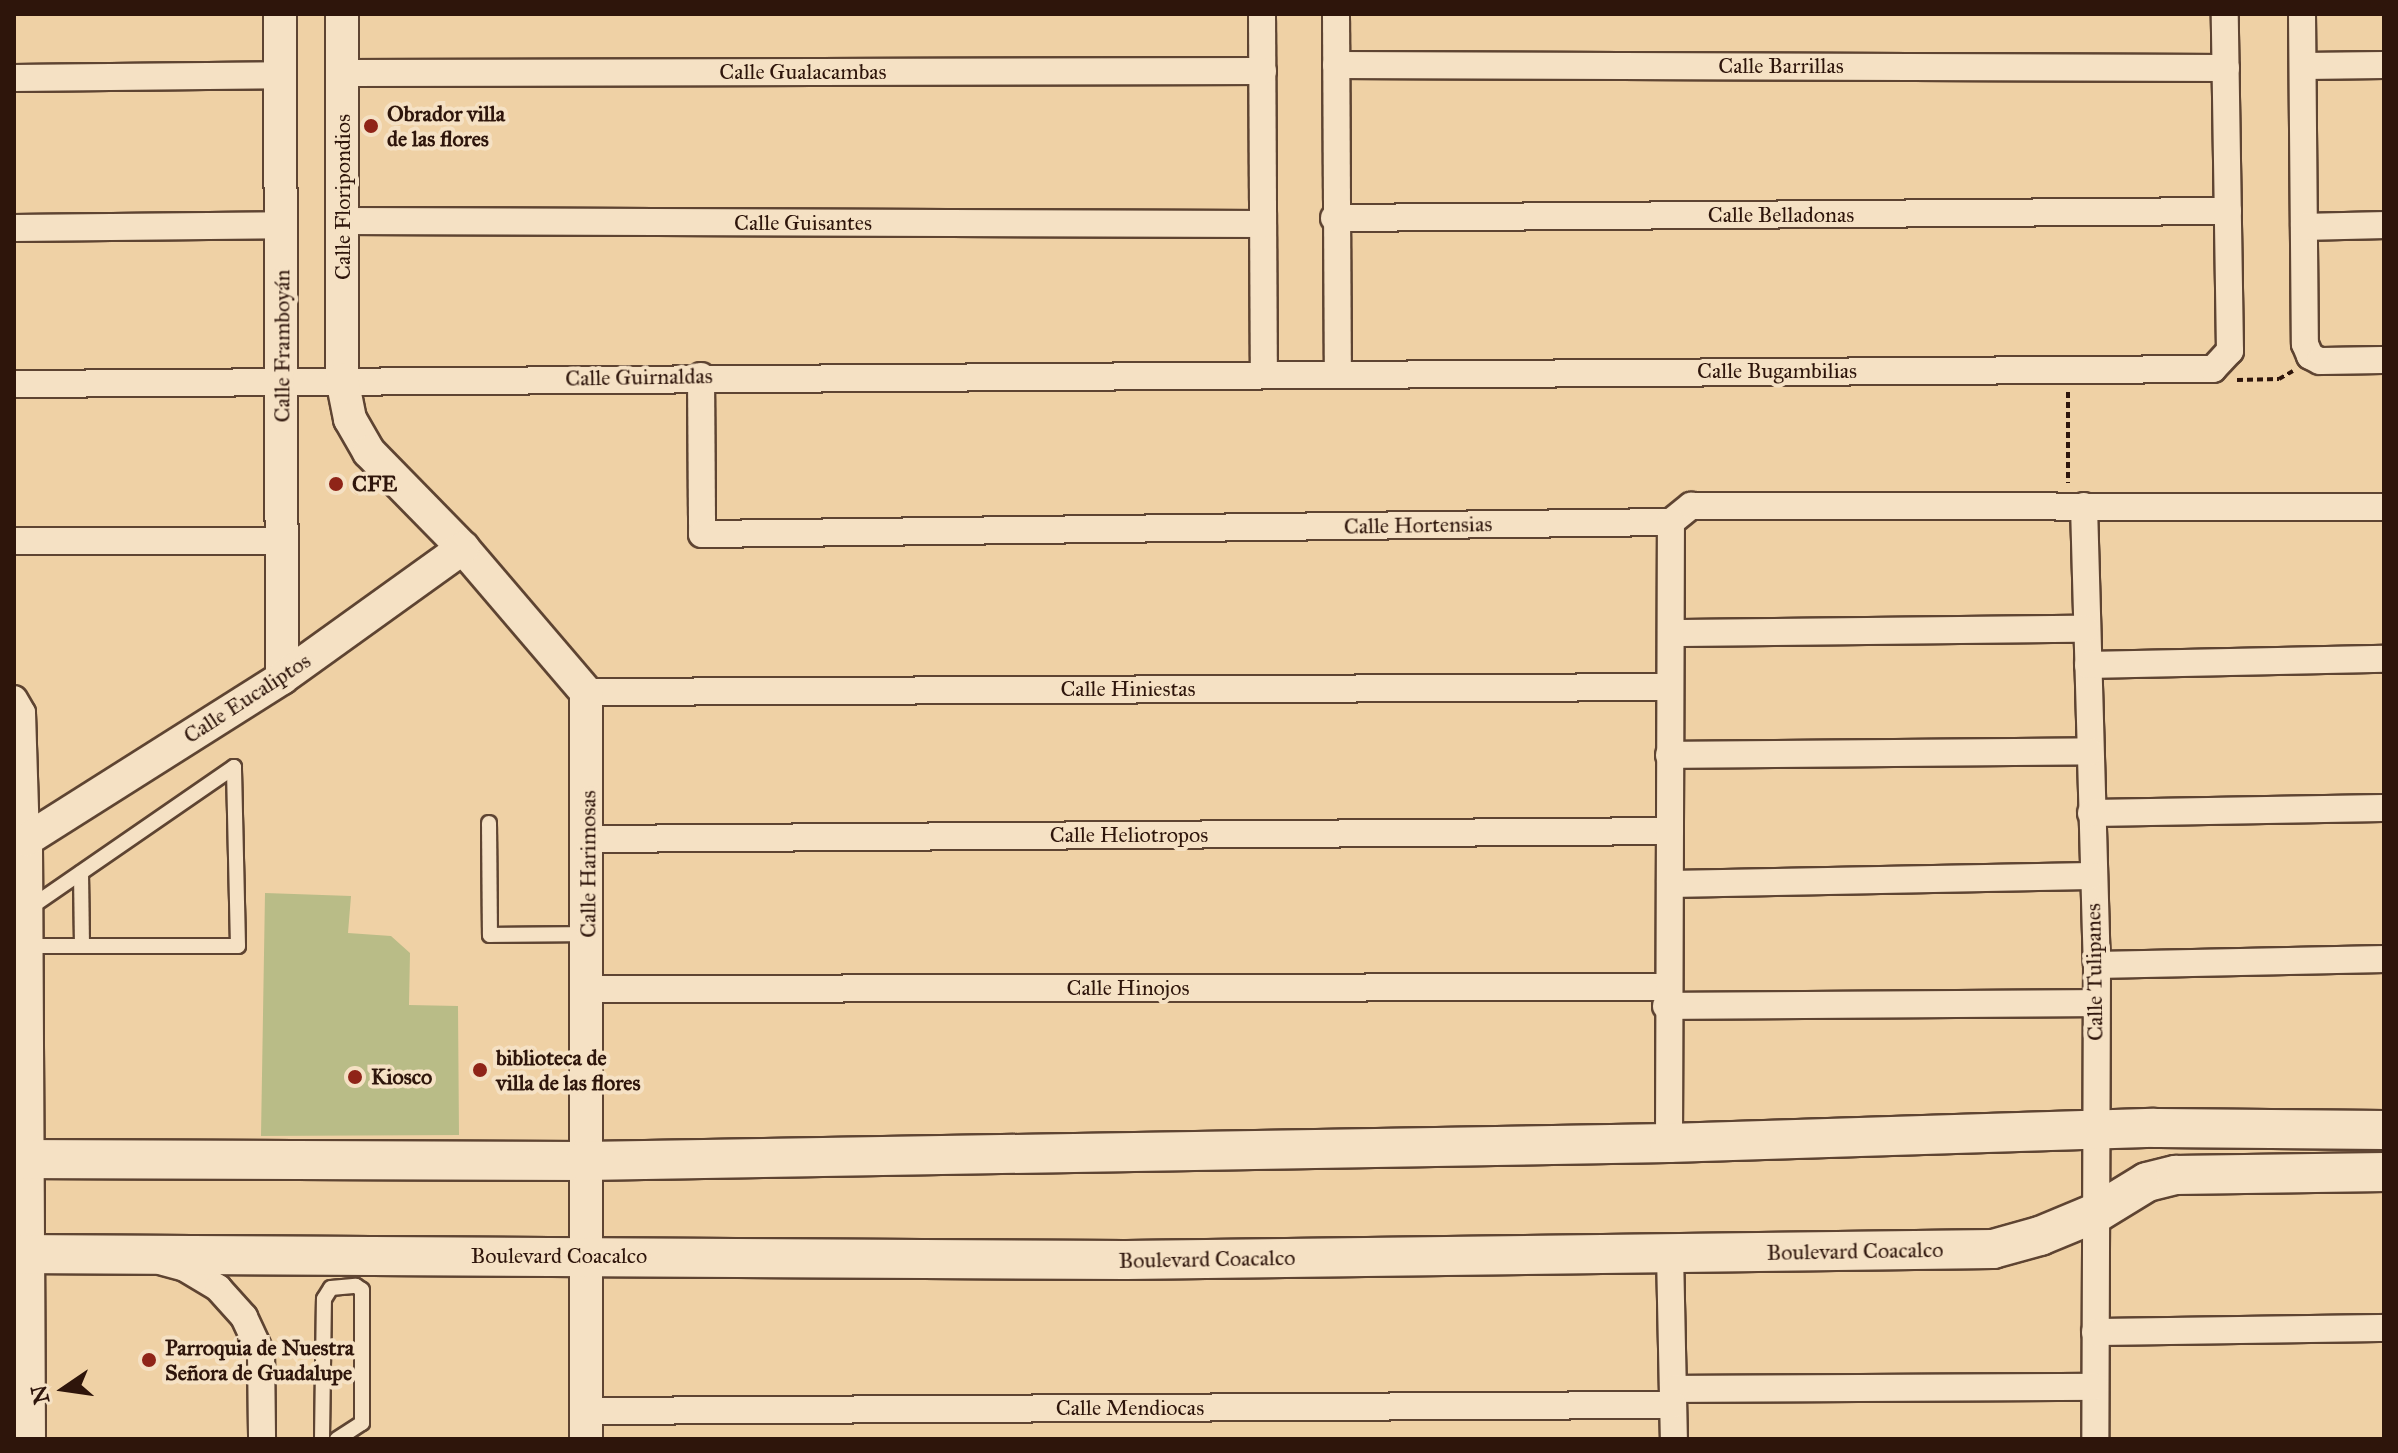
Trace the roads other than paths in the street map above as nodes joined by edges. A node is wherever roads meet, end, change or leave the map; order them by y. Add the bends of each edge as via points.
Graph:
1 (280, 14) edge
2 (342, 14) edge
3 (1262, 14) edge
4 (1336, 14) edge
5 (2225, 14) edge
6 (2302, 14) edge
7 (1336, 65) junction
8 (2384, 65) edge
9 (2303, 66) junction
10 (2226, 68) junction
11 (1263, 71) junction
12 (343, 73) junction
13 (280, 75) junction
14 (14, 78) edge
15 (2228, 211) junction
16 (1334, 218) junction
17 (343, 221) junction
18 (1263, 224) junction
19 (282, 225) junction
20 (2384, 225) edge
21 (2304, 227) junction
22 (14, 228) edge
23 (2384, 360) edge
24 (1338, 374) junction
25 (1264, 375) junction
26 (701, 376) junction
27 (342, 379) junction
28 (282, 382) junction
29 (14, 384) edge
30 (2076, 506) junction
31 (2384, 507) edge
32 (1671, 522) junction
33 (14, 541) edge
34 (282, 541) junction
35 (463, 548) junction
36 (2086, 629) junction
37 (1671, 633) junction
38 (2384, 659) edge
39 (2088, 665) junction
40 (282, 678) junction
41 (1670, 687) junction
42 (586, 692) junction
43 (18, 706) edge
44 (2090, 751) junction
45 (1669, 755) junction
46 (2384, 808) edge
47 (2091, 813) junction
48 (489, 823) dead end
49 (1670, 831) junction
50 (589, 839) junction
51 (20, 840) edge
52 (81, 873) junction
53 (2091, 876) junction
54 (1670, 884) junction
55 (26, 910) junction
56 (588, 934) junction
57 (26, 946) junction
58 (82, 946) junction
59 (2384, 959) edge
60 (2097, 965) junction
61 (588, 989) junction
62 (20, 996) edge
63 (1667, 996) junction
64 (2095, 1003) junction
65 (2096, 1130) junction
66 (2384, 1130) edge
67 (1669, 1143) junction
68 (20, 1159) edge
69 (585, 1161) junction
70 (2384, 1172) edge
71 (2098, 1212) junction
72 (1670, 1253) junction
73 (21, 1254) edge
74 (587, 1256) junction
75 (148, 1258) junction
76 (2384, 1328) edge
77 (2095, 1332) junction
78 (2095, 1387) junction
79 (1673, 1397) junction
80 (24, 1421) edge
81 (586, 1425) edge
82 (262, 1439) edge
83 (322, 1439) edge
84 (337, 1439) edge
85 (1674, 1439) edge
86 (2095, 1439) edge

1 - 13 street, Calle Framboyán
2 - 12 street, Calle Floripondios
3 - 11 street
4 - 7 street
5 - 10 street
6 - 9 street
7 - 10 street, Calle Barrillas
7 - 16 street
8 - 9 street
9 - 21 street
10 - 15 street
11 - 12 street, Calle Gualacambas
11 - 18 street
12 - 17 street, Calle Floripondios
13 - 14 street
13 - 19 street, Calle Framboyán
15 - 16 street, Calle Belladonas
15 - 24 street, Calle Bugambilias via 2230,351 2213,369
16 - 24 street
17 - 18 street, Calle Guisantes
17 - 27 street, Calle Floripondios
18 - 25 street
19 - 22 street
19 - 28 street, Calle Framboyán
20 - 21 street
21 - 23 street via 2305,344 2310,356 2320,361
24 - 25 street, Calle Guirnaldas
25 - 26 street, Calle Guirnaldas
26 - 27 street, Calle Guirnaldas
26 - 32 street, Calle Hortensias via 702,534
27 - 28 street, Calle Guirnaldas
27 - 35 street via 350,419 369,452
28 - 29 street, Calle Guirnaldas
28 - 34 street, Calle Framboyán
30 - 31 street
30 - 32 street via 1691,506
30 - 36 street, Calle Tulipanes
32 - 37 street
33 - 34 street
34 - 40 street, Calle Framboyán
35 - 40 street, Calle Eucaliptos
35 - 42 street
36 - 37 street
36 - 39 street, Calle Tulipanes
37 - 41 street
38 - 39 street
39 - 44 street, Calle Tulipanes
40 - 51 street, Calle Eucaliptos
41 - 42 street, Calle Hiniestas
41 - 45 street
42 - 50 street, Calle Harimosas
43 - 51 street
44 - 45 street
44 - 47 street, Calle Tulipanes
45 - 49 street
46 - 47 street
47 - 53 street, Calle Tulipanes
48 - 56 lane via 490,935
49 - 50 street, Calle Heliotropos
49 - 54 street
50 - 56 street, Calle Harimosas
51 - 55 street
52 - 55 lane
52 - 58 lane
52 - 58 lane via 234,767 238,946
53 - 54 street
53 - 60 street, Calle Tulipanes
54 - 63 street
55 - 57 street
56 - 61 street, Calle Harimosas
57 - 58 lane
57 - 62 street
59 - 60 street
60 - 64 street, Calle Tulipanes
61 - 63 street, Calle Hinojos
61 - 69 street, Calle Harimosas
62 - 68 street
63 - 64 street, Calle Hinojos
63 - 67 street
64 - 65 street, Calle Tulipanes
65 - 66 main road
65 - 67 main road
65 - 71 street, Calle Tulipanes
67 - 69 main road
68 - 69 main road
68 - 73 street
69 - 74 street, Calle Harimosas
70 - 71 main road, Boulevard Coacalco via 2176,1175 2147,1182
71 - 72 main road, Boulevard Coacalco via 1993,1249
71 - 77 street, Calle Tulipanes
72 - 74 main road, Boulevard Coacalco via 1126,1260
72 - 79 street
73 - 75 main road, Boulevard Coacalco
73 - 80 street
74 - 75 main road, Boulevard Coacalco
74 - 81 street, Calle Harimosas
75 - 82 street via 218,1288 244,1317 261,1353
76 - 77 street
77 - 78 street, Calle Tulipanes
78 - 79 street, Calle Mendiocas
78 - 86 street, Calle Tulipanes
79 - 81 street, Calle Mendiocas
79 - 85 street
83 - 84 lane via 324,1299 331,1288 356,1286 362,1290 362,1423

